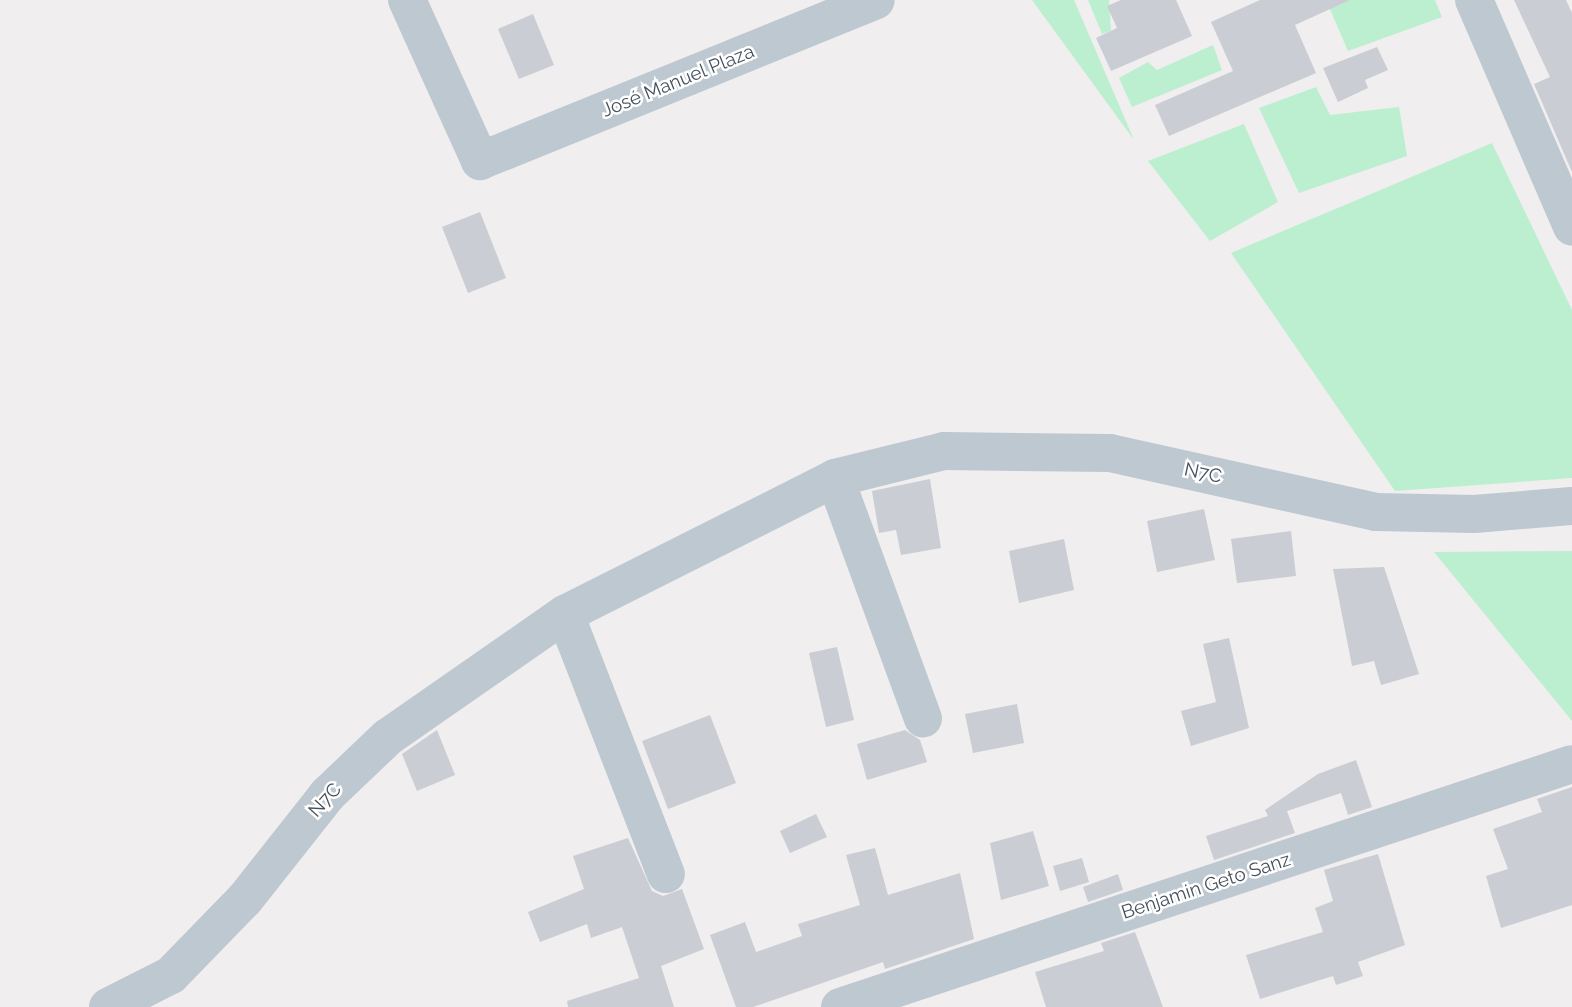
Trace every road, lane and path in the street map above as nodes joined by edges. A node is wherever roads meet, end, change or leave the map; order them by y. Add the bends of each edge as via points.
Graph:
1 (407, 0) edge
2 (876, 0) edge
3 (1474, 0) edge
4 (1572, 227) edge
5 (835, 478) junction
6 (1572, 506) edge
7 (565, 614) junction
8 (923, 718) dead end
9 (1572, 764) edge
10 (666, 874) dead end
11 (108, 1007) edge
12 (840, 1007) edge

1 - 2 street, José Manuel Plaza via 480,161
3 - 4 street
5 - 6 street, N7C via 944,451 1110,453 1376,512 1474,514
5 - 7 street, N7C
5 - 8 street
7 - 10 street
7 - 11 street, N7C via 388,737 327,795 245,899 171,975
9 - 12 street, Benjamin Geto Sanz

